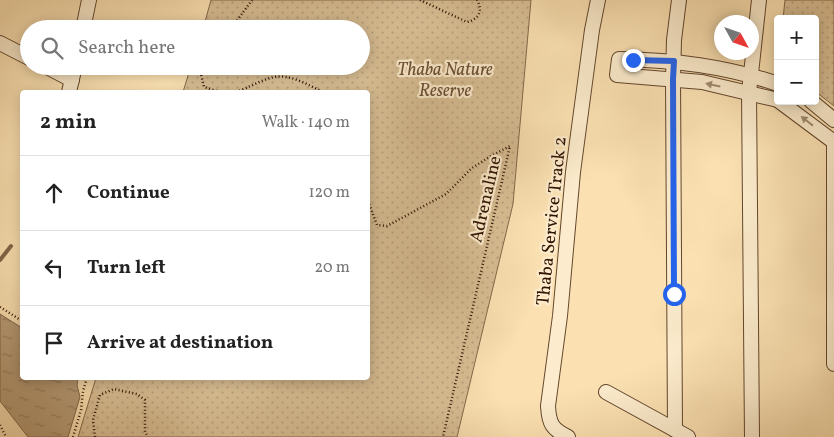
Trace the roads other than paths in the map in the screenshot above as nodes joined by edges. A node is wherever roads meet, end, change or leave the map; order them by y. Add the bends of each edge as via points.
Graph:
1 (89, 0) edge
2 (598, 0) edge
3 (679, 0) edge
4 (759, 0) edge
5 (85, 20) edge
6 (0, 43) edge
7 (20, 53) edge
8 (674, 61) junction
9 (750, 74) junction
10 (56, 75) edge
11 (673, 79) junction
12 (774, 83) edge
13 (70, 86) edge
14 (749, 92) junction
15 (774, 100) edge
16 (783, 105) edge
17 (816, 105) edge
18 (834, 120) edge
19 (834, 142) edge
20 (834, 364) edge
21 (606, 392) dead end
22 (675, 430) junction
23 (568, 437) edge
24 (688, 437) edge
25 (752, 437) edge

1 - 5 street
2 - 23 street, Thaba Service Track 2 via 573,172 548,406 549,419 556,431
3 - 8 street
4 - 9 street
6 - 7 street
8 - 9 street
8 - 11 street
8 - 11 street via 618,59 617,75
9 - 12 street
9 - 14 street
10 - 13 street
14 -> 11 street
11 - 22 street
14 - 15 street
14 - 25 street
19 -> 16 street
17 - 18 street
19 - 20 street
21 - 22 street
22 - 24 street

